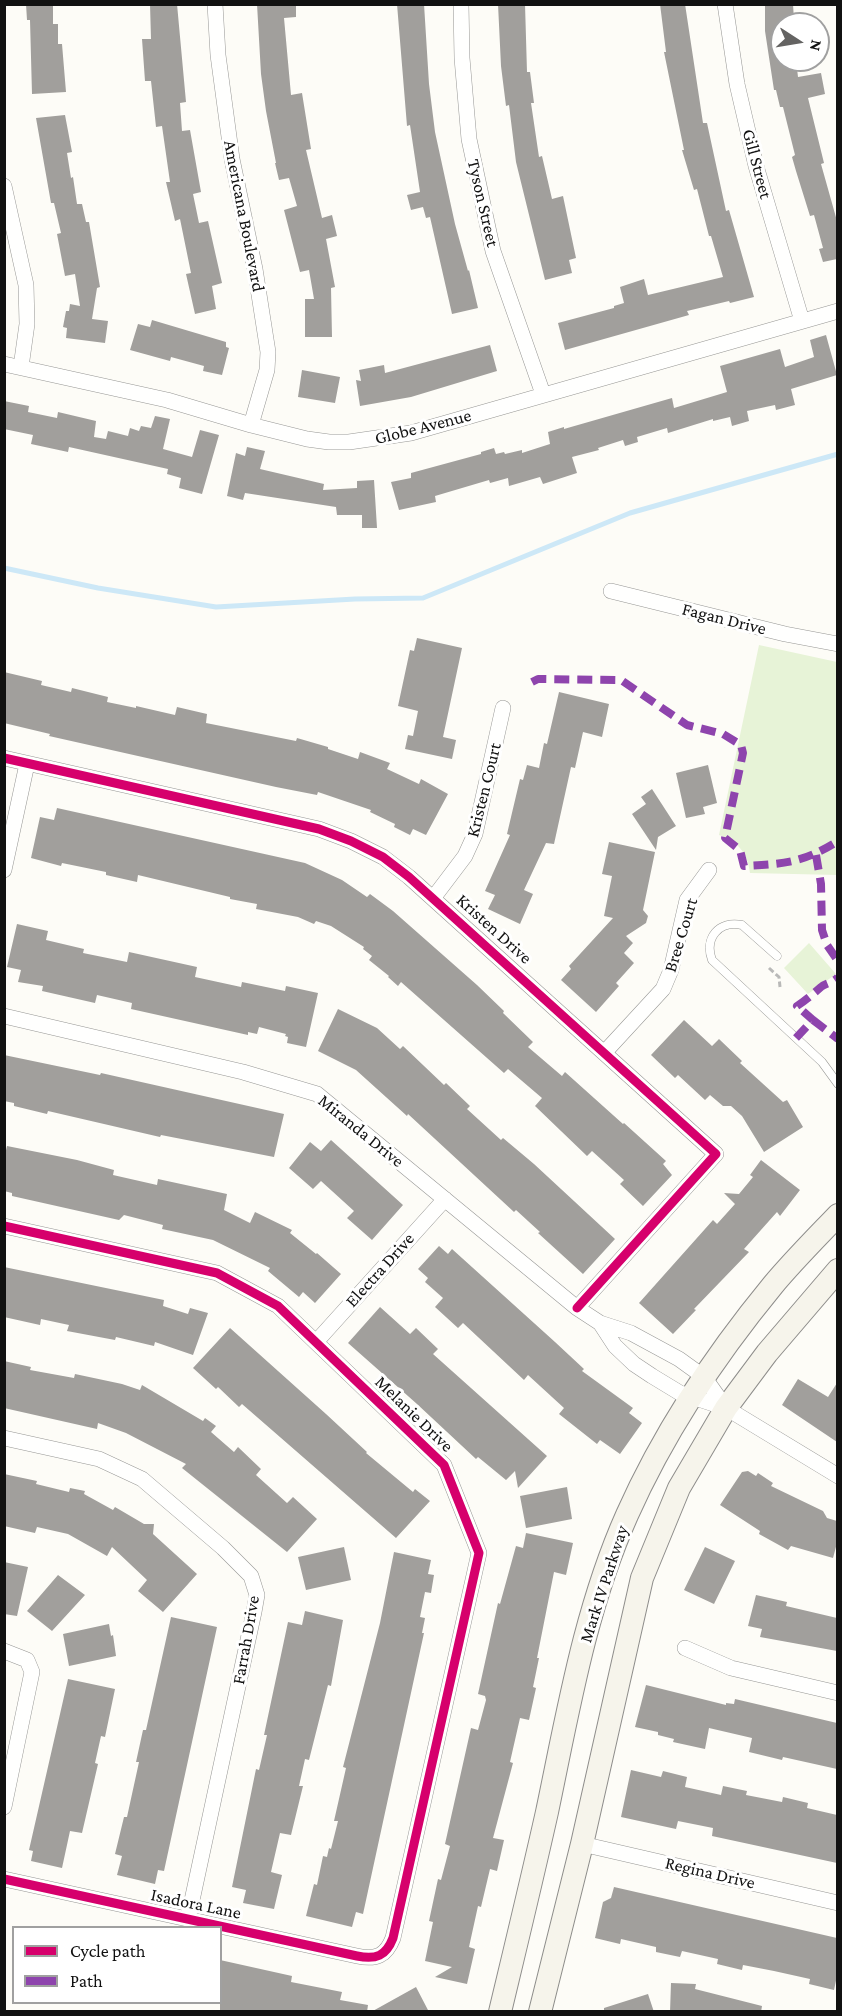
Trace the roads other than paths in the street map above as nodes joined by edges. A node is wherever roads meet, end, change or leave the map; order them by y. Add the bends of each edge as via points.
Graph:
1 (215, 4) edge
2 (461, 4) edge
3 (725, 4) edge
4 (4, 186) edge
5 (837, 310) edge
6 (802, 321) junction
7 (4, 364) edge
8 (21, 367) junction
9 (543, 394) junction
10 (251, 425) junction
11 (611, 591) dead end
12 (837, 644) edge
13 (503, 708) dead end
14 (4, 758) edge
15 (27, 765) junction
16 (4, 870) edge
17 (709, 870) dead end
18 (434, 897) junction
19 (777, 956) dead end
20 (4, 1016) edge
21 (604, 1053) junction
22 (837, 1084) edge
23 (445, 1199) junction
24 (837, 1215) edge
25 (4, 1226) edge
26 (837, 1270) edge
27 (578, 1308) junction
28 (600, 1323) junction
29 (316, 1342) junction
30 (704, 1377) junction
31 (690, 1397) junction
32 (726, 1408) junction
33 (4, 1438) edge
34 (837, 1476) edge
35 (685, 1648) dead end
36 (4, 1651) edge
37 (837, 1693) edge
38 (4, 1807) edge
39 (582, 1844) junction
40 (4, 1879) edge
41 (837, 1903) edge
42 (188, 1919) junction
43 (220, 1926) edge
44 (222, 1926) edge
45 (381, 1956) joint
46 (500, 2012) edge
47 (540, 2012) edge

1 - 10 street, Americana Boulevard via 232,159 268,352 267,370
2 - 9 street, Tyson Street via 469,139 493,251
3 - 6 street, Gill Street via 737,84 756,166
4 - 8 street via 26,285 27,324
5 - 6 street, Globe Avenue
6 - 9 street, Globe Avenue
7 - 8 street, Globe Avenue
8 - 10 street, Globe Avenue via 167,400
9 - 10 street, Globe Avenue via 411,433 370,440 318,441
11 - 12 street, Fagan Drive
13 - 18 street, Kristen Court via 475,834 465,856
14 - 15 street, Kristen Drive
15 - 16 street
15 - 18 street, Kristen Drive via 319,829 383,857
17 - 21 street, Bree Court via 687,900 663,989
18 - 21 street, Kristen Drive
19 - 22 lane via 742,925 735,924 721,927 709,948 712,960 822,1062
20 - 23 street, Miranda Drive via 243,1072 317,1094
21 - 27 street, Kristen Drive via 716,1154
23 - 27 street, Miranda Drive
23 - 29 street, Electra Drive
24 - 30 main road, Mark IV Parkway via 773,1284
25 - 29 street, Melanie Drive via 217,1273 278,1305
26 - 32 main road, Mark IV Parkway
27 - 28 street, Miranda Drive
28 - 30 street, Miranda Drive via 630,1333
28 - 31 street, Miranda Drive via 615,1346 634,1364
29 - 45 street, Melanie Drive via 444,1465 479,1554 393,1938
30 - 31 main road, Mark IV Parkway
30 - 32 street, Miranda Drive
31 - 32 street, Miranda Drive
31 - 46 main road, Mark IV Parkway via 627,1515 597,1595
32 - 34 street, Miranda Drive
32 - 39 main road, Mark IV Parkway via 679,1488 642,1578
33 - 42 street, Farrah Drive via 99,1459 128,1470 180,1510 251,1576 257,1595
35 - 37 street via 731,1668
36 - 38 street via 27,1660 32,1672
39 - 41 street, Regina Drive
39 - 47 main road, Mark IV Parkway
40 - 42 street, Isadora Lane
42 - 43 street, Isadora Lane
44 - 45 street, Isadora Lane via 370,1959

